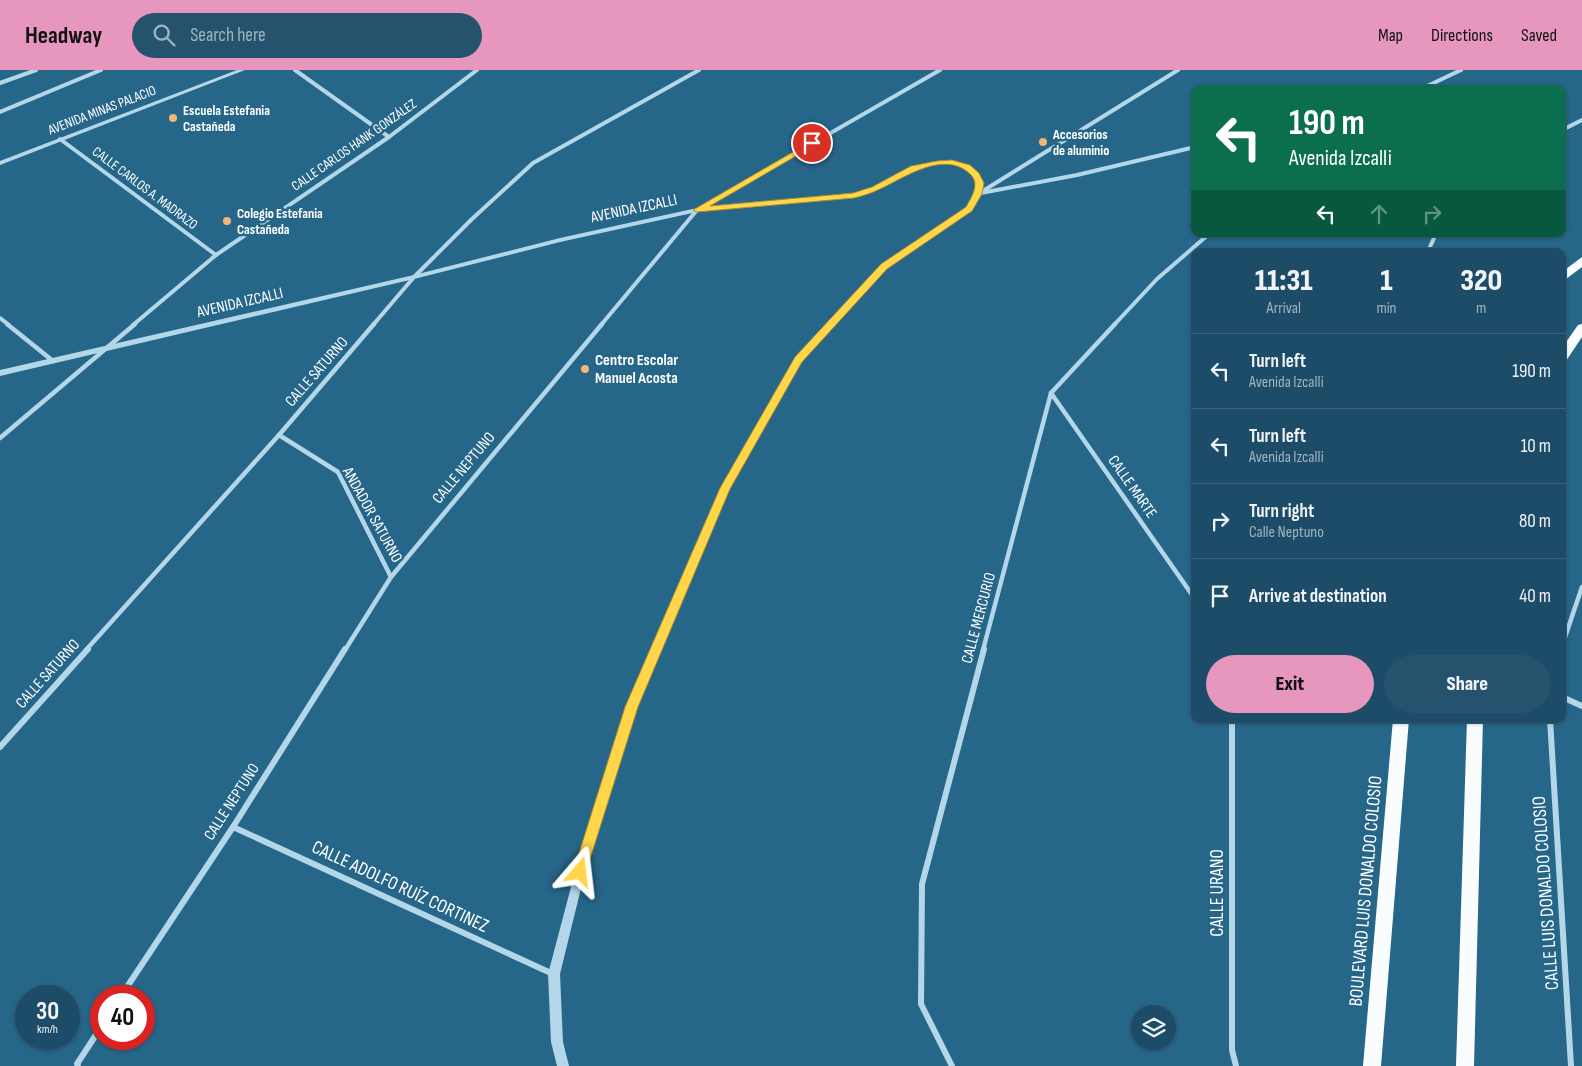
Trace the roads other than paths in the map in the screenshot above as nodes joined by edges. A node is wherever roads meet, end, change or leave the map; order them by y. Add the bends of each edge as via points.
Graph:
1 (36, 70) edge
2 (101, 70) edge
3 (242, 70) edge
4 (295, 70) edge
5 (477, 70) edge
6 (699, 70) edge
7 (940, 70) edge
8 (1178, 70) edge
9 (1461, 70) edge
10 (0, 83) edge
11 (1429, 85) edge
12 (0, 112) edge
13 (1582, 120) edge
14 (1566, 128) edge
15 (389, 136) junction
16 (60, 139) junction
17 (1191, 148) edge
18 (0, 163) edge
19 (978, 194) junction
20 (697, 210) junction
21 (1206, 237) edge
22 (1193, 248) edge
23 (1191, 250) edge
24 (216, 255) junction
25 (1582, 261) edge
26 (1566, 275) edge
27 (414, 277) junction
28 (0, 318) edge
29 (1582, 328) edge
30 (104, 350) junction
31 (1566, 352) edge
32 (53, 361) junction
33 (0, 373) edge
34 (1051, 393) junction
35 (279, 435) junction
36 (0, 438) edge
37 (392, 576) junction
38 (1582, 587) edge
39 (1191, 592) edge
40 (1566, 634) edge
41 (1566, 699) edge
42 (1582, 706) edge
43 (1232, 723) edge
44 (1401, 723) edge
45 (1475, 723) edge
46 (1550, 723) edge
47 (2, 740) edge
48 (0, 746) edge
49 (233, 827) junction
50 (554, 974) junction
51 (129, 985) edge
52 (90, 1045) edge
53 (78, 1065) edge
54 (563, 1066) edge
55 (952, 1066) edge
56 (1236, 1066) edge
57 (1372, 1066) edge
58 (1465, 1066) edge
59 (1572, 1066) edge

1 - 10 street
2 - 12 street
3 - 16 street, AVENIDA MINAS PALACIO
4 - 15 street
5 - 15 street, CALLE CARLOS HANK GONZÁLEZ
6 - 27 street, CALLE SATURNO via 533,163
7 - 20 street, CALLE NEPTUNO
8 - 19 street
9 - 11 street
13 - 14 street
15 - 24 street, CALLE CARLOS HANK GONZÁLEZ
16 - 18 street, AVENIDA MINAS PALACIO
16 - 24 street, CALLE CARLOS A. MADRAZO
17 - 19 street
19 - 20 street, AVENIDA IZCALLI via 976,175 967,167 952,162 914,168 854,196
19 - 50 street via 969,209 884,266 798,359 725,488 631,707 580,872
20 - 27 street, AVENIDA IZCALLI
20 - 37 street, CALLE NEPTUNO
21 - 22 street, CALLE MERCURIO
23 - 34 street, CALLE MERCURIO via 1157,280
24 - 30 street, CALLE CARLOS HANK GONZÁLEZ
25 - 26 highway
27 - 30 street, AVENIDA IZCALLI
27 - 35 street, CALLE SATURNO
28 - 32 street
29 - 31 highway
30 - 32 street, AVENIDA IZCALLI
30 - 36 street, CALLE CARLOS HANK GONZÁLEZ
32 - 33 street, AVENIDA IZCALLI
34 - 39 street, CALLE MARTE
34 - 55 street, CALLE MERCURIO via 922,884 921,1004
35 - 37 street, ANDADOR SATURNO via 338,472
35 - 47 street, CALLE SATURNO
37 - 49 street, CALLE NEPTUNO
38 - 40 street
41 - 42 street
43 - 56 street, CALLE URANO via 1232,1050
44 - 57 highway, BOULEVARD LUIS DONALDO COLOSIO
45 - 58 highway
46 - 59 street, CALLE LUIS DONALDO COLOSIO
47 - 48 street, CALLE SATURNO
49 - 50 street, CALLE ADOLFO RUÍZ CORTINEZ
49 - 51 street, CALLE NEPTUNO
50 - 54 street via 558,1042
52 - 53 street

